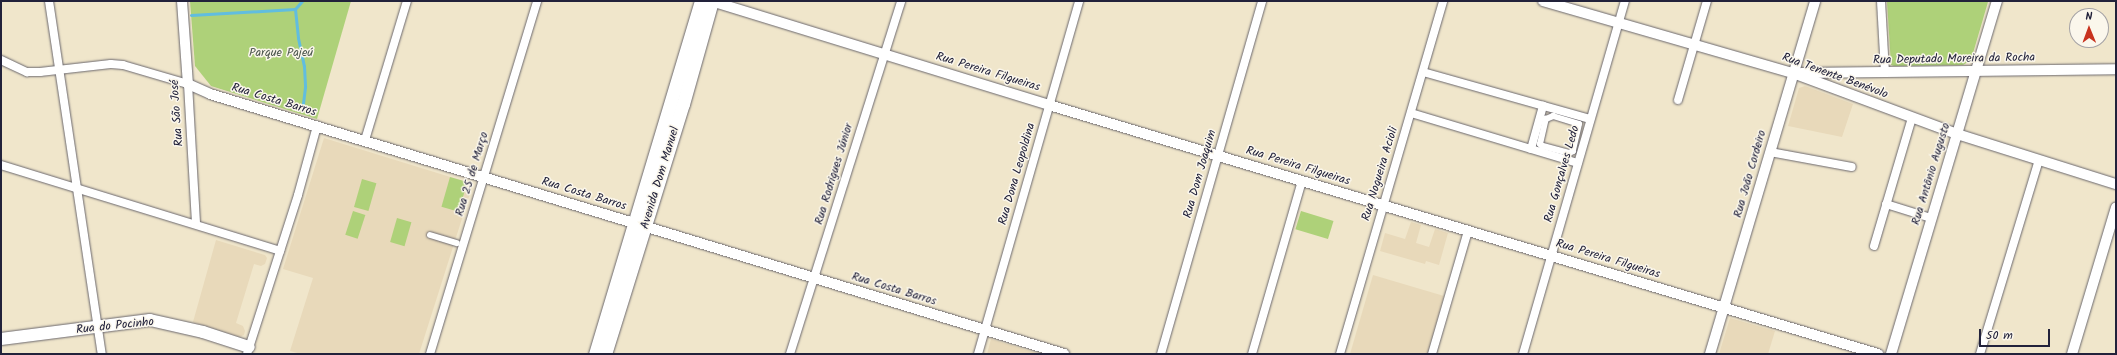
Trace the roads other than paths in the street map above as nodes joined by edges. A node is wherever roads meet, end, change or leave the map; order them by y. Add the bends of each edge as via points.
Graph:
1 (49, 1) edge
2 (182, 1) edge
3 (407, 1) edge
4 (537, 1) edge
5 (701, 1) edge
6 (712, 1) edge
7 (901, 1) edge
8 (1078, 1) edge
9 (1262, 1) edge
10 (1443, 1) edge
11 (1543, 1) edge
12 (1625, 1) edge
13 (1707, 1) edge
14 (1815, 1) edge
15 (1881, 1) edge
16 (1997, 1) edge
17 (1619, 23) junction
18 (1695, 45) junction
19 (884, 54) junction
20 (1, 60) edge
21 (2116, 69) edge
22 (59, 70) junction
23 (1424, 72) junction
24 (1976, 72) junction
25 (1793, 73) junction
26 (1885, 73) junction
27 (188, 84) junction
28 (1678, 100) dead end
29 (1049, 105) junction
30 (1543, 106) junction
31 (1411, 113) junction
32 (1553, 116) joint
33 (1912, 118) junction
34 (1590, 119) junction
35 (316, 126) junction
36 (1957, 134) junction
37 (365, 140) junction
38 (1531, 149) junction
39 (1770, 152) junction
40 (1218, 155) junction
41 (2039, 160) junction
42 (1578, 163) junction
43 (1, 165) edge
44 (1852, 167) dead end
45 (484, 178) junction
46 (1302, 181) junction
47 (2116, 184) edge
48 (77, 189) junction
49 (1886, 204) junction
50 (1383, 206) junction
51 (2116, 207) edge
52 (1931, 218) junction
53 (196, 224) junction
54 (639, 225) junction
55 (1468, 231) junction
56 (430, 235) dead end
57 (457, 243) dead end
58 (1874, 246) dead end
59 (280, 251) junction
60 (1551, 255) junction
61 (814, 277) junction
62 (1724, 307) junction
63 (99, 327) junction
64 (984, 330) junction
65 (1, 339) edge
66 (248, 350) edge
67 (102, 354) edge
68 (430, 354) edge
69 (595, 354) edge
70 (605, 354) edge
71 (790, 354) edge
72 (978, 354) edge
73 (1064, 354) edge
74 (1161, 354) edge
75 (1252, 354) edge
76 (1340, 354) edge
77 (1432, 354) edge
78 (1523, 354) edge
79 (1710, 354) edge
80 (1878, 354) edge
81 (1891, 354) edge
82 (1980, 354) edge
83 (2072, 354) edge

1 - 22 street
2 - 27 street, Rua São José
3 - 37 street
4 - 45 street, Rua 25 de Março
5 - 54 main road, Avenida Dom Manuel
6 - 19 street, Rua Pereira Filgueiras
6 - 54 main road, Avenida Dom Manuel
7 - 19 street, Rua Rodrigues Júnior
8 - 29 street, Rua Dona Leopoldina
9 - 40 street, Rua Dom Joaquim
10 - 23 street, Rua Nogueira Acioli
11 - 17 street, Rua Tenente Benévolo
12 - 17 street, Rua Gonçalves Ledo
13 - 18 street
14 - 25 street, Rua João Cordeiro
15 - 26 street
16 - 24 street, Rua Antônio Augusto
17 - 18 street, Rua Tenente Benévolo
17 - 34 street, Rua Gonçalves Ledo
18 - 25 street, Rua Tenente Benévolo
18 - 28 street
19 - 29 street, Rua Pereira Filgueiras
19 - 61 street, Rua Rodrigues Júnior
20 - 22 street via 27,72
21 - 24 street, Rua Deputado Moreira da Rocha
22 - 27 street via 123,64
22 - 48 street
23 - 30 street
23 - 31 street, Rua Nogueira Acioli
24 - 26 street, Rua Deputado Moreira da Rocha
24 - 36 street, Rua Antônio Augusto
25 - 26 street, Rua Deputado Moreira da Rocha
25 - 33 street, Rua Tenente Benévolo
25 - 39 street, Rua João Cordeiro
27 - 35 street, Rua Costa Barros via 210,94
27 - 53 street, Rua São José
29 - 40 street, Rua Pereira Filgueiras
29 - 64 street, Rua Dona Leopoldina
30 - 34 street
30 - 38 street
31 - 38 street
31 - 50 street, Rua Nogueira Acioli
32 - 32 street via 1579,124 1573,151 1565,153 1540,144 1546,119
33 - 36 street, Rua Tenente Benévolo
33 - 49 street
34 - 42 street, Rua Gonçalves Ledo
35 - 37 street, Rua Costa Barros
35 - 59 street
36 - 41 street, Rua Tenente Benévolo
36 - 52 street, Rua Antônio Augusto
37 - 45 street, Rua Costa Barros
38 - 42 street
39 - 44 street
39 - 62 street, Rua João Cordeiro
40 - 46 street, Rua Pereira Filgueiras
40 - 74 street, Rua Dom Joaquim
41 - 47 street, Rua Tenente Benévolo
41 - 82 street
42 - 60 street, Rua Gonçalves Ledo
43 - 48 street
45 - 54 street, Rua Costa Barros
45 - 68 street, Rua 25 de Março
46 - 50 street, Rua Pereira Filgueiras
46 - 75 street
48 - 53 street
48 - 63 street
49 - 52 street
49 - 58 street
50 - 55 street, Rua Pereira Filgueiras
50 - 76 street, Rua Nogueira Acioli
51 - 83 street
52 - 81 street, Rua Antônio Augusto
53 - 59 street
54 - 61 street, Rua Costa Barros
54 - 69 main road, Avenida Dom Manuel
54 - 70 main road, Avenida Dom Manuel
55 - 60 street, Rua Pereira Filgueiras
55 - 77 street
56 - 57 street
59 - 66 street
60 - 62 street, Rua Pereira Filgueiras
60 - 78 street, Rua Gonçalves Ledo
61 - 64 street, Rua Costa Barros
61 - 71 street, Rua Rodrigues Júnior
62 - 79 street, Rua João Cordeiro
62 - 80 street, Rua Pereira Filgueiras
63 - 65 main road, Rua do Pocinho
63 - 66 main road, Rua do Pocinho via 150,320 203,332
63 - 67 street
64 - 72 street, Rua Dona Leopoldina
64 - 73 street, Rua Costa Barros

